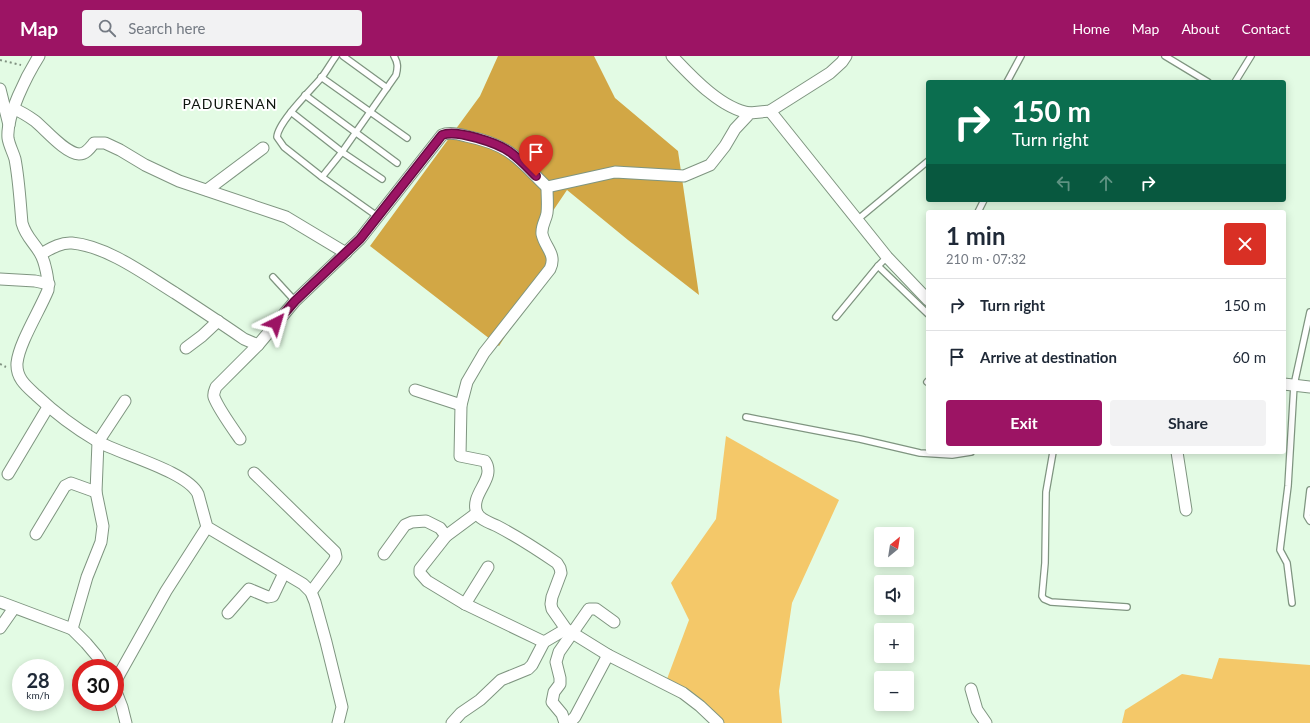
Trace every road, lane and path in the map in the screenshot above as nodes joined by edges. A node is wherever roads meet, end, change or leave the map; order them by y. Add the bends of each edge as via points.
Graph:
1 (39, 56) edge
2 (336, 56) edge
3 (343, 56) edge
4 (394, 56) edge
5 (672, 56) edge
6 (846, 56) edge
7 (1022, 56) edge
8 (1164, 56) edge
9 (1251, 56) edge
10 (0, 60) edge
11 (32, 67) junction
12 (321, 78) junction
13 (1008, 80) edge
14 (1205, 80) edge
15 (1236, 80) edge
16 (387, 88) junction
17 (0, 89) edge
18 (305, 95) junction
19 (14, 109) junction
20 (370, 111) junction
21 (770, 111) junction
22 (291, 112) junction
23 (750, 114) junction
24 (9, 126) junction
25 (356, 132) junction
26 (407, 138) dead end
27 (4, 142) edge
28 (263, 148) dead end
29 (342, 152) junction
30 (397, 163) dead end
31 (926, 163) edge
32 (322, 177) junction
33 (382, 179) dead end
34 (547, 187) junction
35 (207, 190) junction
36 (377, 216) junction
37 (857, 220) junction
38 (346, 253) junction
39 (41, 254) junction
40 (887, 257) junction
41 (878, 266) junction
42 (273, 277) dead end
43 (0, 279) edge
44 (49, 284) junction
45 (926, 298) edge
46 (295, 301) junction
47 (926, 312) edge
48 (1310, 312) edge
49 (836, 317) dead end
50 (218, 321) junction
51 (258, 345) junction
52 (186, 348) dead end
53 (1289, 384) edge
54 (1310, 387) edge
55 (416, 390) dead end
56 (125, 401) dead end
57 (461, 405) junction
58 (48, 407) junction
59 (746, 417) dead end
60 (240, 439) dead end
61 (98, 442) junction
62 (926, 453) edge
63 (936, 454) edge
64 (958, 454) edge
65 (1053, 454) edge
66 (1177, 454) edge
67 (254, 473) dead end
68 (8, 474) dead end
69 (1310, 490) edge
70 (96, 492) junction
71 (1186, 510) dead end
72 (477, 514) junction
73 (1310, 521) edge
74 (207, 527) junction
75 (36, 534) dead end
76 (446, 536) junction
77 (384, 554) dead end
78 (488, 567) dead end
79 (284, 573) junction
80 (311, 592) junction
81 (0, 602) edge
82 (1292, 603) dead end
83 (464, 604) junction
84 (1127, 606) dead end
85 (14, 608) junction
86 (228, 614) dead end
87 (614, 622) dead end
88 (0, 628) edge
89 (72, 629) junction
90 (569, 632) junction
91 (544, 642) junction
92 (608, 655) junction
93 (98, 659) edge
94 (124, 666) edge
95 (971, 689) dead end
96 (123, 711) edge
97 (126, 723) edge
98 (338, 723) edge
99 (452, 723) edge
100 (565, 723) edge
101 (569, 723) edge
102 (718, 723) edge
103 (986, 723) edge

1 - 11 street
2 - 12 lane
3 - 16 lane
4 - 16 lane via 398,68
5 - 23 street via 709,92 738,110
6 - 21 street via 830,73
7 - 13 lane
8 - 14 lane
9 - 15 lane
10 - 11 path
11 - 19 street
12 - 18 lane
12 - 20 lane
16 - 20 lane
17 - 24 street
18 - 22 lane
18 - 25 lane
19 - 24 street
19 - 35 street via 26,114 57,142 79,154 86,152 94,143 105,143 179,181
20 - 25 lane
20 - 26 lane
21 - 23 street
21 - 37 street
22 - 29 lane
22 - 32 lane via 276,137 284,147
23 - 34 street via 735,129 710,165 684,176 615,172
24 - 27 street
25 - 29 lane
25 - 30 lane
27 - 39 street via 14,157 25,232
28 - 35 street
29 - 32 lane
29 - 33 lane
31 - 37 lane
32 - 36 lane
34 - 36 street via 515,156 501,147 483,140 445,133
34 - 57 street via 548,210 542,230 552,264 484,353 467,382
35 - 38 street via 286,217
36 - 38 street
37 - 40 street
38 - 46 street
39 - 44 street
39 - 50 street via 54,246 70,242 90,246 113,256
40 - 41 lane
40 - 45 street
41 - 47 lane
41 - 49 lane
42 - 46 lane
43 - 44 street
44 - 58 street via 17,362 17,374
46 - 51 street
48 - 53 lane
50 - 51 street via 244,339
50 - 52 street
51 - 60 street via 214,392 214,397
53 - 54 street
53 - 82 lane via 1288,486 1280,550 1287,564
55 - 57 street
56 - 61 street
57 - 72 street via 460,456 485,461 488,469 487,479 475,504
58 - 61 street
58 - 68 street
59 - 62 lane
61 - 70 street
61 - 74 street via 158,467 190,485 198,494
63 - 64 lane
65 - 84 lane via 1046,492 1042,596 1044,600 1051,602
66 - 71 street
67 - 80 street via 336,552 334,561
69 - 73 lane via 1307,516
70 - 75 street via 71,483 65,486
70 - 89 street via 102,526 101,542 87,577
72 - 76 street
72 - 90 street via 557,563 561,573 551,604
74 - 79 street
74 - 94 street via 166,591
76 - 77 street via 440,528 426,521 412,522 405,526
76 - 83 street via 419,571 427,581
78 - 83 street
79 - 80 street
79 - 86 street via 273,596 268,597 249,589
80 - 98 street via 342,707
81 - 85 street
83 - 91 street
85 - 88 street
85 - 89 street
87 - 90 street via 596,609 589,609
89 - 93 street
90 - 91 street
90 - 92 street
90 - 100 street via 556,662 560,684 554,692 552,702 562,714
91 - 99 street via 528,669 501,680
92 - 101 street
92 - 102 street via 683,693
95 - 103 street via 977,710
96 - 97 street

